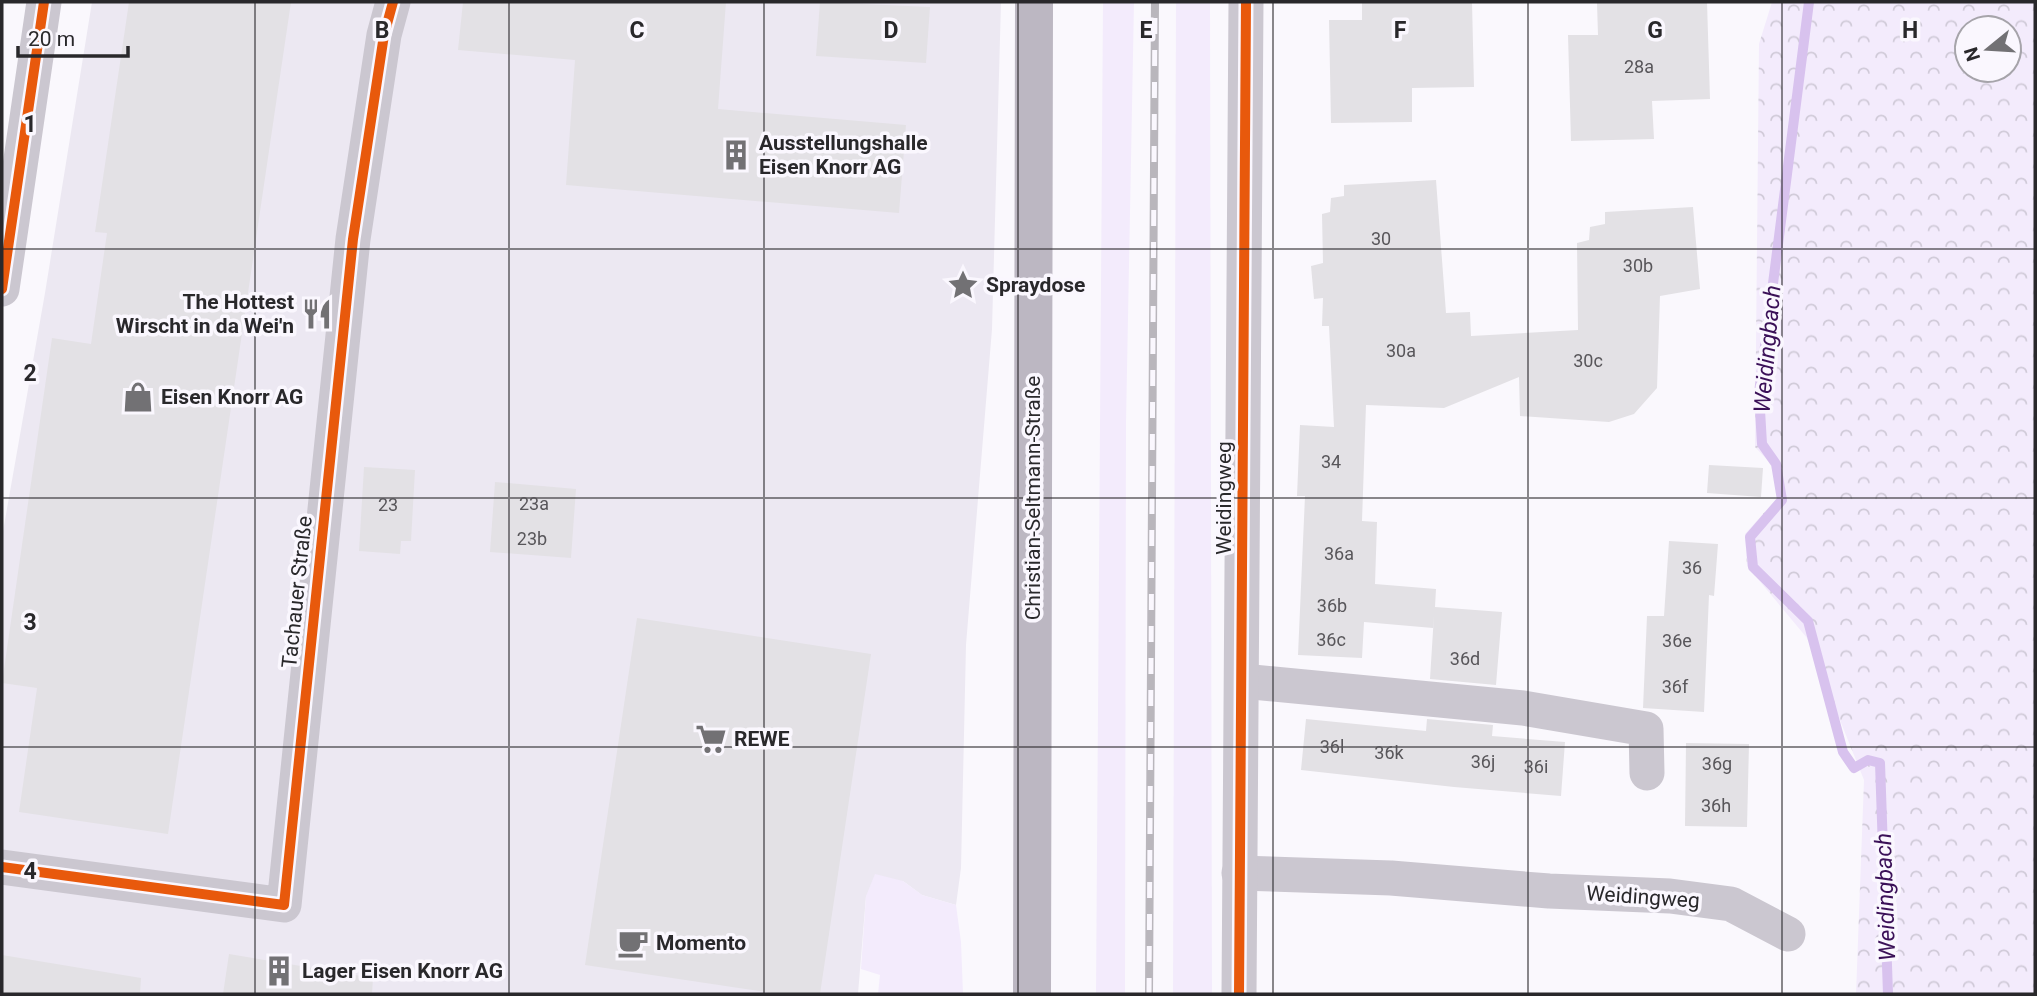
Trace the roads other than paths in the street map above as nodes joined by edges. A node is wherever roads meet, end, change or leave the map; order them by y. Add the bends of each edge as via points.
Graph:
1 (44, 2) edge
2 (393, 2) edge
3 (1034, 2) edge
4 (1246, 2) edge
5 (2, 283) edge
6 (1242, 681) junction
7 (1647, 773) dead end
8 (2, 867) edge
9 (1239, 873) junction
10 (1788, 934) dead end
11 (1032, 994) edge
12 (1239, 994) edge

1 - 5 street
2 - 8 street, Tachauer Straße via 353,239 284,905
3 - 11 main road, Christian-Seltmann-Straße
4 - 6 street, Weidingweg
6 - 7 street via 1523,708 1646,729
6 - 9 street, Weidingweg
9 - 10 street, Weidingweg via 1670,896 1731,904
9 - 12 street, Weidingweg

